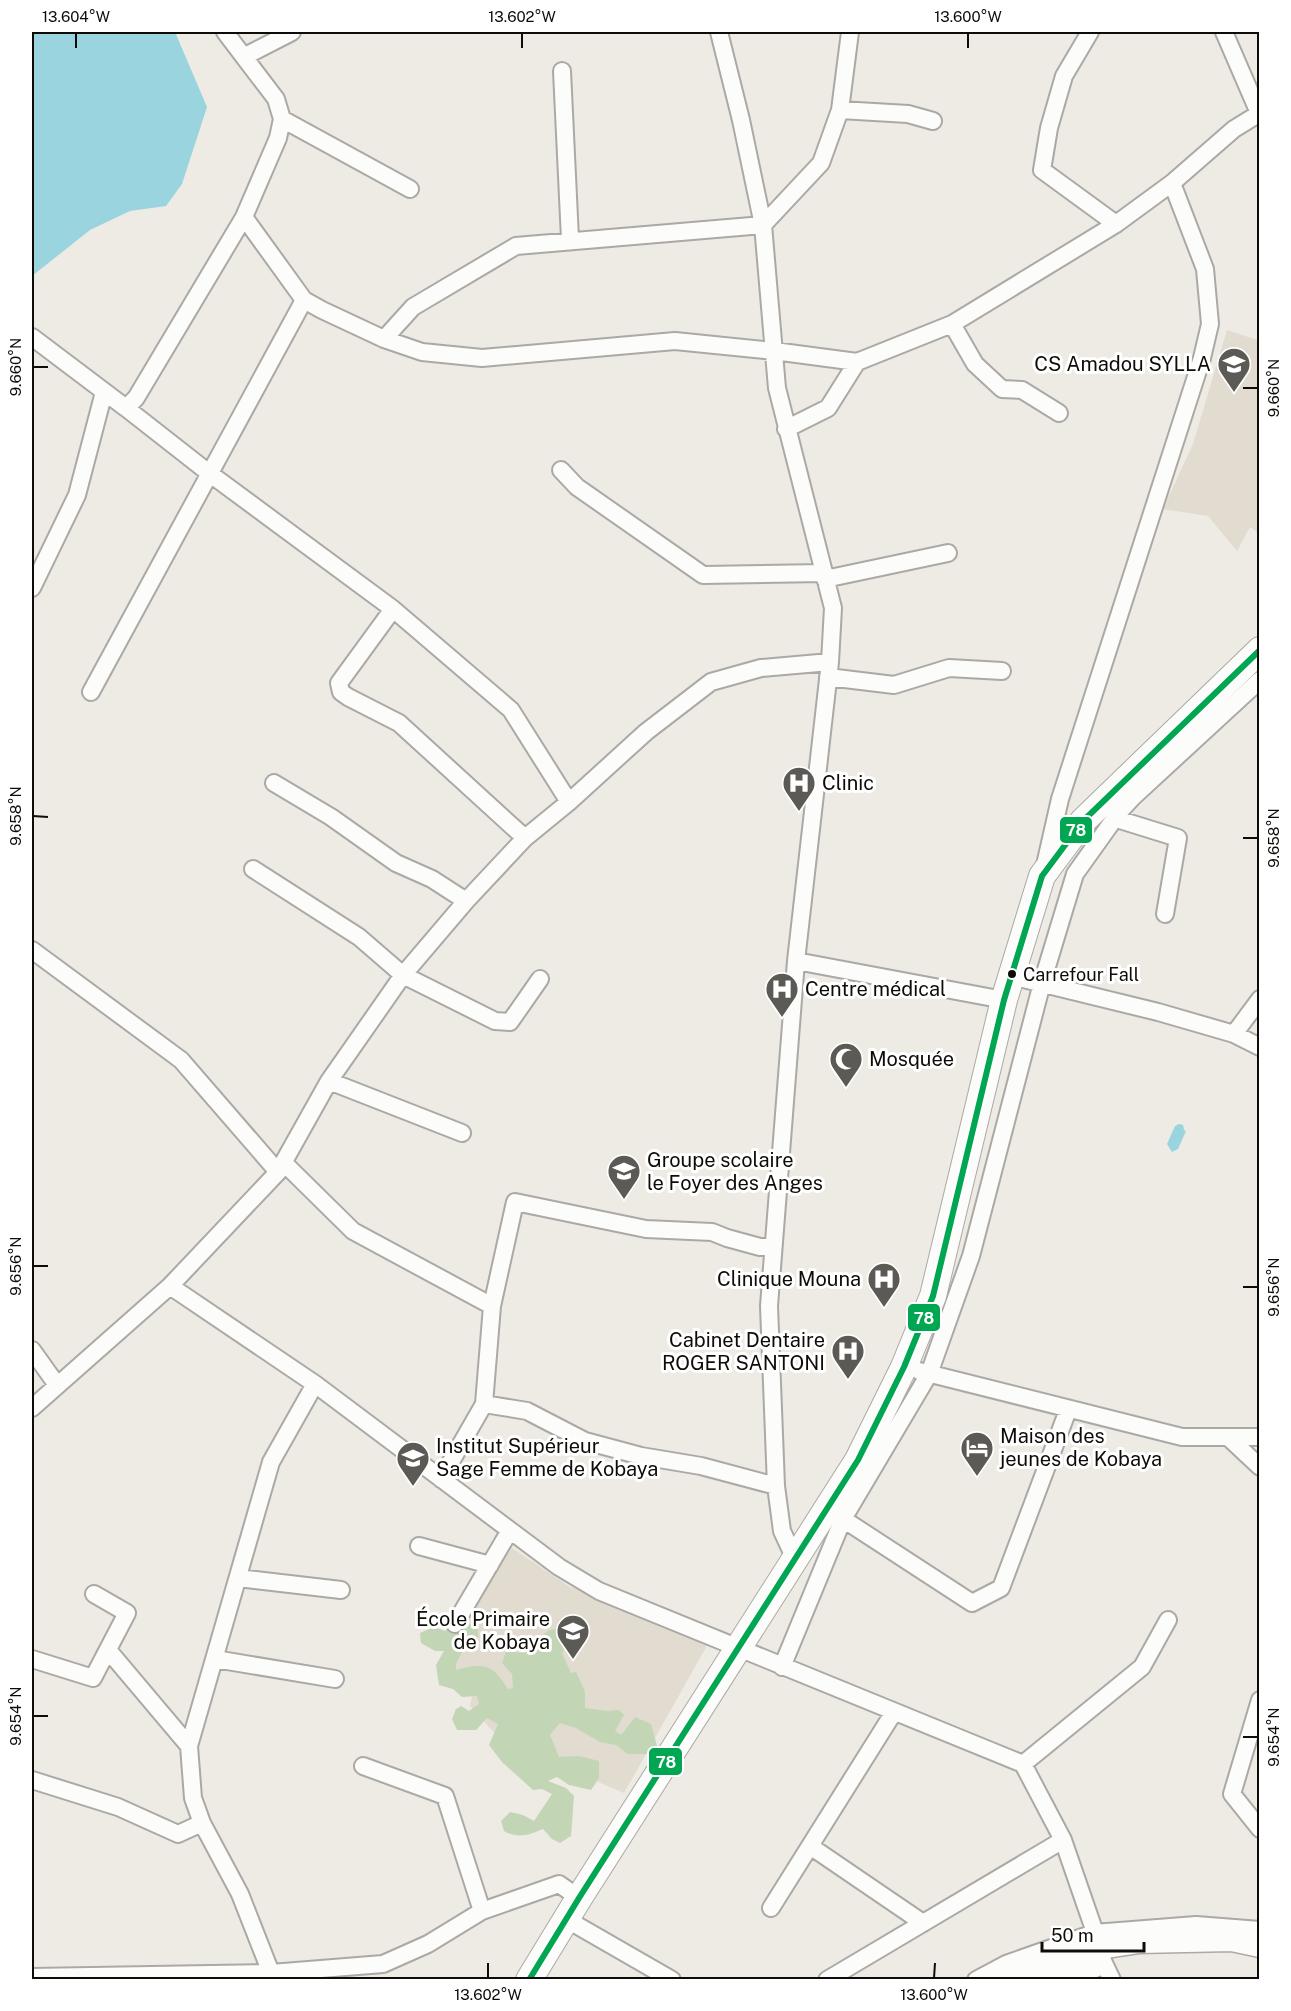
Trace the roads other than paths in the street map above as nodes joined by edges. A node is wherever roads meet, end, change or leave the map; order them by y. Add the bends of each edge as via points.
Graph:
1 (225, 32) edge
2 (292, 32) edge
3 (719, 32) edge
4 (850, 32) edge
5 (1090, 32) edge
6 (1224, 32) edge
7 (245, 56) junction
8 (562, 71) dead end
9 (840, 110) junction
10 (1259, 113) edge
11 (282, 119) junction
12 (933, 121) dead end
13 (1172, 183) junction
14 (410, 189) dead end
15 (244, 217) junction
16 (1116, 224) junction
17 (763, 225) junction
18 (570, 240) junction
19 (304, 300) junction
20 (952, 324) junction
21 (384, 339) junction
22 (33, 341) edge
23 (774, 351) junction
24 (857, 362) junction
25 (104, 392) junction
26 (126, 408) junction
27 (1059, 413) dead end
28 (786, 429) junction
29 (561, 470) dead end
30 (209, 473) junction
31 (948, 553) dead end
32 (825, 576) junction
33 (32, 588) edge
34 (393, 609) junction
35 (1260, 650) edge
36 (829, 669) junction
37 (1002, 671) dead end
38 (1260, 680) edge
39 (91, 692) dead end
40 (274, 783) dead end
41 (1128, 790) junction
42 (568, 802) junction
43 (1120, 811) junction
44 (525, 838) junction
45 (253, 868) dead end
46 (1042, 876) junction
47 (466, 901) junction
48 (1165, 914) dead end
49 (32, 951) edge
50 (796, 961) junction
51 (403, 975) junction
52 (540, 980) dead end
53 (1042, 984) junction
54 (1007, 988) junction
55 (1260, 999) edge
56 (1234, 1034) junction
57 (1260, 1047) edge
58 (329, 1081) junction
59 (462, 1133) dead end
60 (281, 1167) junction
61 (773, 1247) junction
62 (170, 1286) junction
63 (492, 1306) junction
64 (32, 1350) edge
65 (903, 1368) junction
66 (929, 1374) junction
67 (315, 1384) junction
68 (57, 1385) junction
69 (484, 1404) junction
70 (32, 1408) edge
71 (1068, 1410) junction
72 (1260, 1437) edge
73 (1229, 1438) junction
74 (1260, 1467) edge
75 (441, 1479) junction
76 (776, 1486) junction
77 (843, 1519) junction
78 (509, 1532) junction
79 (420, 1546) dead end
80 (796, 1561) junction
81 (490, 1565) junction
82 (238, 1578) junction
83 (341, 1590) dead end
84 (94, 1594) dead end
85 (1168, 1620) dead end
86 (455, 1624) dead end
87 (739, 1649) junction
88 (108, 1650) junction
89 (32, 1659) edge
90 (215, 1659) junction
91 (782, 1667) junction
92 (335, 1679) dead end
93 (1260, 1700) edge
94 (894, 1712) junction
95 (189, 1746) junction
96 (1023, 1764) junction
97 (363, 1767) dead end
98 (32, 1780) edge
99 (202, 1823) junction
100 (1260, 1829) edge
101 (1063, 1840) junction
102 (810, 1846) junction
103 (771, 1908) dead end
104 (572, 1909) junction
105 (482, 1911) junction
106 (923, 1923) junction
107 (1260, 1930) edge
108 (1260, 1945) edge
109 (1102, 1955) edge
110 (1260, 1961) edge
111 (271, 1973) junction
112 (32, 1977) edge
113 (529, 1980) edge
114 (672, 1980) edge
115 (827, 1980) edge
116 (976, 1980) edge
117 (1008, 1980) edge
118 (1060, 1980) edge

1 - 7 street
2 - 7 street
3 - 17 street
4 - 9 street
5 - 16 street via 1064,76 1042,170
6 - 10 street
7 - 11 street via 276,99
8 - 18 street
9 - 12 street via 908,114
9 - 17 street via 821,163
10 - 13 street via 1234,129
11 - 14 street
11 - 15 street via 278,138
13 - 16 street
13 - 46 street via 1205,269 1210,324 1060,800
15 - 19 street
15 - 26 street
16 - 20 street
17 - 18 street
17 - 23 street
18 - 21 street via 516,246 413,307
19 - 21 street
19 - 30 street
20 - 24 street
20 - 27 street via 975,364 1002,389 1022,390
21 - 23 street via 422,352 482,358 675,341
22 - 25 street
23 - 24 street
23 - 28 street
24 - 28 street via 828,408
25 - 26 street
25 - 33 street via 77,495
26 - 30 street
28 - 32 street
29 - 32 street via 577,487 703,575
30 - 34 street
30 - 39 street
31 - 32 street
32 - 36 street via 833,608
34 - 42 street via 512,710
34 - 44 street via 339,683 341,692 399,723
35 - 41 main road
36 - 37 street via 894,685 949,668
36 - 42 street via 761,668 711,682 646,732
36 - 50 street
38 - 41 street
40 - 47 street via 396,863 432,879
41 - 43 street
41 - 46 main road via 1083,821
42 - 44 street
43 - 48 street via 1120,820 1178,838
43 - 53 street via 1075,874
44 - 47 street
45 - 51 street via 359,937
46 - 54 main road
47 - 51 street
49 - 60 street via 181,1060
50 - 54 street
50 - 61 street
51 - 52 street via 502,1022 510,1022
51 - 58 street
53 - 54 street
53 - 56 street
53 - 66 street via 971,1257
54 - 65 main road via 933,1296
55 - 56 street
56 - 57 street
58 - 59 street
58 - 60 street
60 - 62 street
60 - 63 street via 353,1231
61 - 63 street via 759,1247 712,1232 646,1228 515,1202
61 - 76 street via 769,1306
62 - 67 street
62 - 68 street
63 - 69 street
64 - 68 street
65 - 66 street
65 - 80 main road via 858,1460
66 - 71 street
66 - 77 street
67 - 75 street
67 - 82 street via 271,1462
68 - 70 street
69 - 75 street
69 - 76 street via 527,1411 585,1441
71 - 73 street via 1182,1437
71 - 77 street via 1001,1588 972,1603
72 - 73 street
73 - 74 street
75 - 78 street
76 - 80 street via 782,1531
77 - 91 street
78 - 81 street
78 - 87 street via 599,1591
79 - 81 street
80 - 87 main road
81 - 86 street
82 - 83 street
82 - 90 street
84 - 88 street via 128,1613
85 - 96 street via 1142,1667
87 - 91 street
87 - 104 main road
88 - 89 street via 93,1678
88 - 95 street
90 - 92 street
90 - 95 street
91 - 94 street
93 - 100 street via 1232,1794
94 - 96 street
94 - 102 street
95 - 99 street via 193,1798
96 - 101 street
97 - 105 street via 445,1796
98 - 99 street via 118,1807 178,1834
99 - 111 street via 240,1894
101 - 106 street
101 - 109 street
102 - 103 street
102 - 106 street
104 - 105 street via 560,1884
104 - 113 main road
104 - 114 street
105 - 111 street via 428,1944 383,1964
106 - 115 street
107 - 109 street via 1196,1925
108 - 109 main road via 1232,1940 1139,1941
109 - 110 main road via 1240,1957
109 - 116 street via 1006,1964
109 - 117 main road
109 - 118 main road
111 - 112 street

